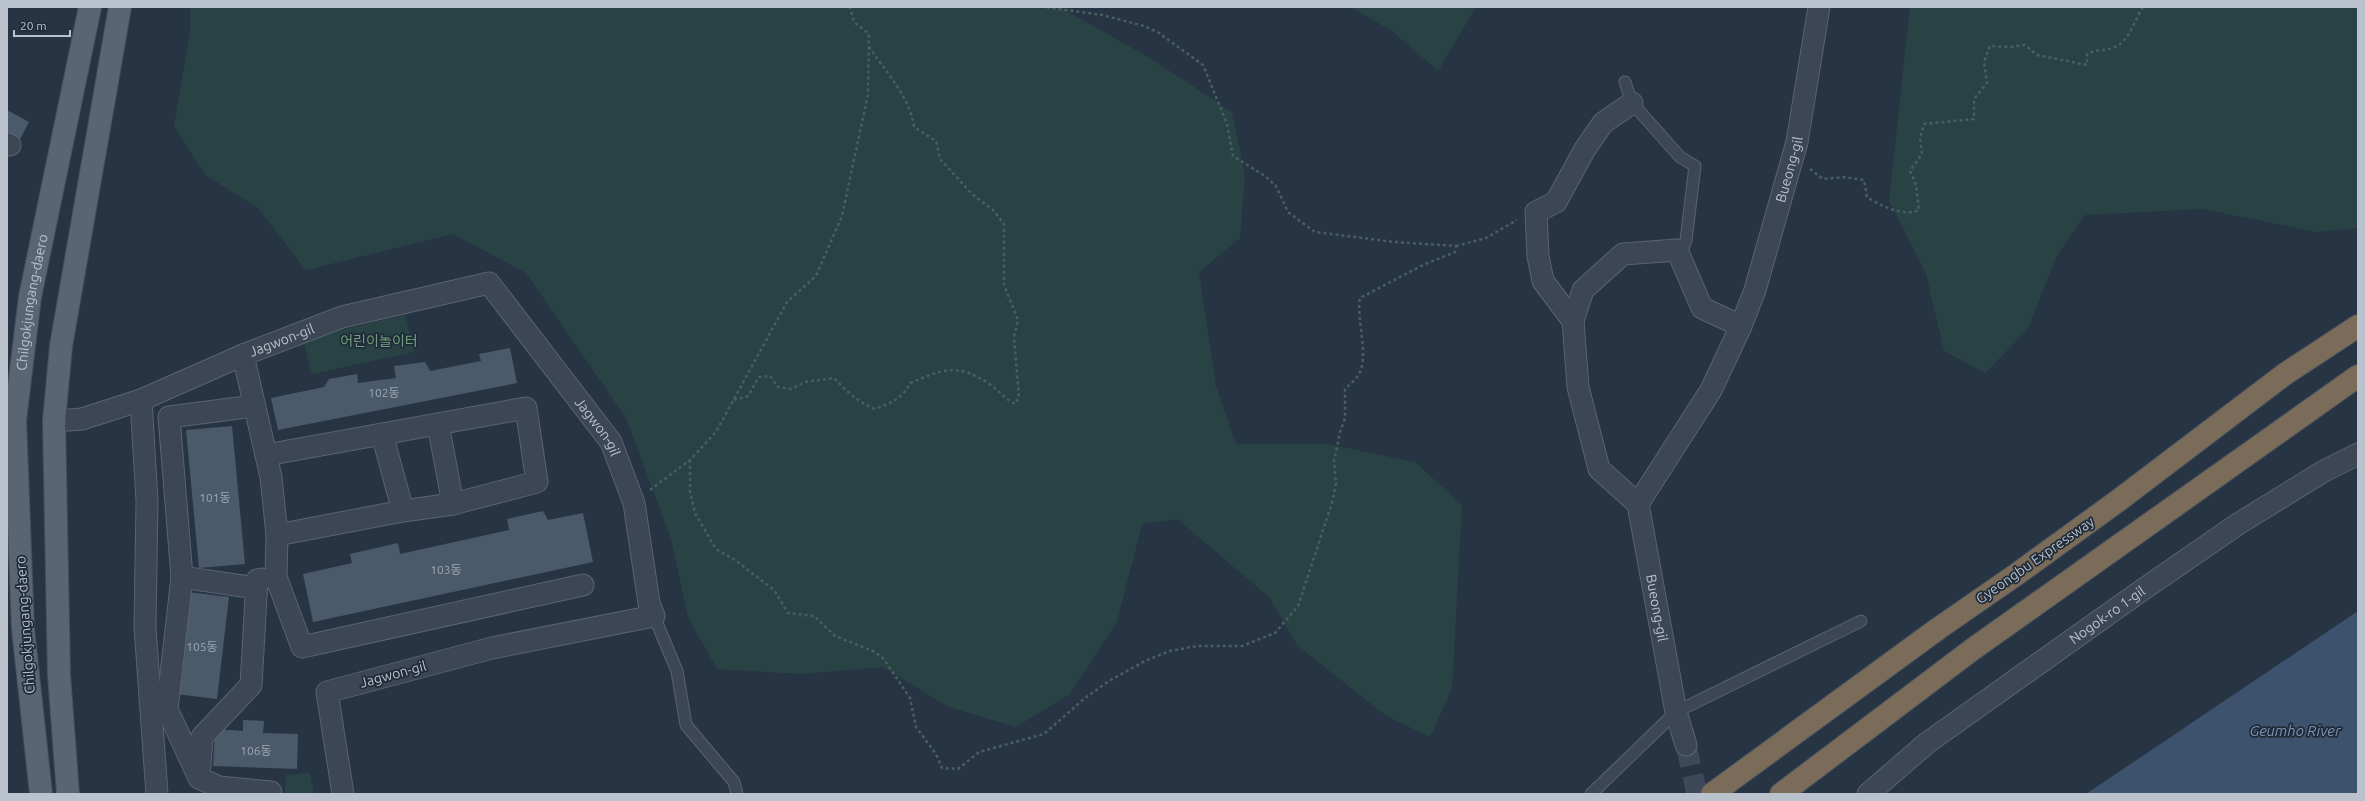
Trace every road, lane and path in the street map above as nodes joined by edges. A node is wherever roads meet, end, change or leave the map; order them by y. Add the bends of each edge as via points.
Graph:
1 (90, 7) edge
2 (120, 7) edge
3 (850, 7) edge
4 (1044, 7) edge
5 (1819, 7) edge
6 (2143, 7) edge
7 (868, 45) junction
8 (1624, 82) dead end
9 (1632, 103) junction
10 (1790, 164) junction
11 (1536, 212) junction
12 (1456, 246) junction
13 (1680, 258) junction
14 (1573, 321) junction
15 (1741, 326) junction
16 (2358, 326) edge
17 (243, 354) junction
18 (2358, 376) edge
19 (141, 400) junction
20 (734, 400) junction
21 (254, 406) junction
22 (54, 421) junction
23 (438, 424) junction
24 (382, 434) junction
25 (2358, 454) edge
26 (11, 455) edge
27 (266, 455) junction
28 (690, 460) junction
29 (634, 503) junction
30 (453, 504) junction
31 (1638, 504) junction
32 (403, 511) junction
33 (277, 535) junction
34 (182, 577) junction
35 (276, 577) junction
36 (582, 586) dead end
37 (256, 588) junction
38 (654, 616) junction
39 (1861, 621) dead end
40 (1676, 712) junction
41 (1686, 745) tunnel mouth
42 (199, 778) junction
43 (271, 792) dead end
44 (42, 794) edge
45 (68, 794) edge
46 (157, 794) edge
47 (343, 794) edge
48 (737, 794) edge
49 (1591, 794) edge
50 (1712, 794) edge
51 (1781, 794) edge
52 (1868, 794) edge

1 - 26 main road, Chilgokjungang-daero via 30,297
2 - 22 main road via 61,346
3 - 7 path via 854,22 869,34
4 - 12 path via 1102,15 1144,26 1159,33 1203,65 1227,124 1233,156 1276,186 1288,212 1315,232 1394,242
5 - 10 street, Bueong-gil via 1797,142
6 - 10 path via 2132,29 2118,46 2087,54 2087,66 2037,55 2025,45 1990,46 1984,62 1987,83 1974,99 1974,119 1924,124 1920,138 1922,154 1910,171 1916,185 1919,210 1911,214 1880,206 1867,197 1864,180 1844,177 1822,179 1811,170
7 - 20 path via 868,94 842,216 816,276 787,302
7 - 20 path via 904,94 914,127 936,141 940,158 972,194 994,210 1004,224 1004,285 1018,320 1014,337 1019,397 1014,404 1002,397 989,384 961,369 936,372 910,383 905,394 891,403 875,408 863,404 834,378 805,382 791,389 778,387 770,376 759,377 748,396
8 - 9 lane
9 - 11 street via 1603,123 1585,149 1556,202
9 - 13 lane via 1680,157 1695,166 1686,240
10 - 15 street, Bueong-gil via 1755,290
11 - 12 path via 1516,220 1486,238
11 - 14 street via 1538,256 1544,281
12 - 28 path via 1455,252 1423,265 1360,298 1358,311 1363,354 1358,375 1345,389 1345,418 1334,461 1336,484 1332,503 1298,606 1275,633 1242,646 1197,646 1170,651 1145,661 1085,698 1044,734 979,752 958,769 942,768 936,754 916,727 910,698 883,658 874,651 836,636 814,616 788,613 774,590 716,549 695,513 690,492
13 - 14 street via 1677,250 1623,254 1583,290
13 - 15 street via 1702,308
14 - 31 street via 1578,388 1599,469
15 - 31 street, Bueong-gil via 1711,390
16 - 50 highway, Gyeongbu Expressway via 2285,374 2119,500
17 - 19 street, Jagwon-gil
17 - 21 street
17 - 29 street, Jagwon-gil via 342,317 489,283 611,442
18 - 51 highway via 1973,649
19 - 22 street, Jagwon-gil via 82,419
19 - 46 street via 148,501 146,627
20 - 28 path via 716,432
21 - 27 street
21 - 34 street via 169,417
22 - 45 main road via 59,674
23 - 24 street
23 - 30 street
23 - 30 street via 526,408 537,482
24 - 27 street
24 - 32 street
25 - 52 street, Nogok-ro 1-gil via 2324,471 2238,524 2138,593 1926,743
26 - 44 main road, Chilgokjungang-daero via 23,629
27 - 33 street
28 - 29 path
29 - 38 street, Jagwon-gil via 649,603
30 - 32 street
31 - 40 street, Bueong-gil
32 - 33 street
33 - 35 street
34 - 37 street
34 - 42 street via 167,709
35 - 36 street via 302,647
35 - 37 street via 256,580
37 - 42 street via 251,685 202,737
38 - 47 street, Jagwon-gil via 492,648 327,692
38 - 48 lane via 677,671 686,725 734,782
39 - 40 lane
40 - 41 street, Bueong-gil
40 - 49 lane
42 - 43 street via 219,787

